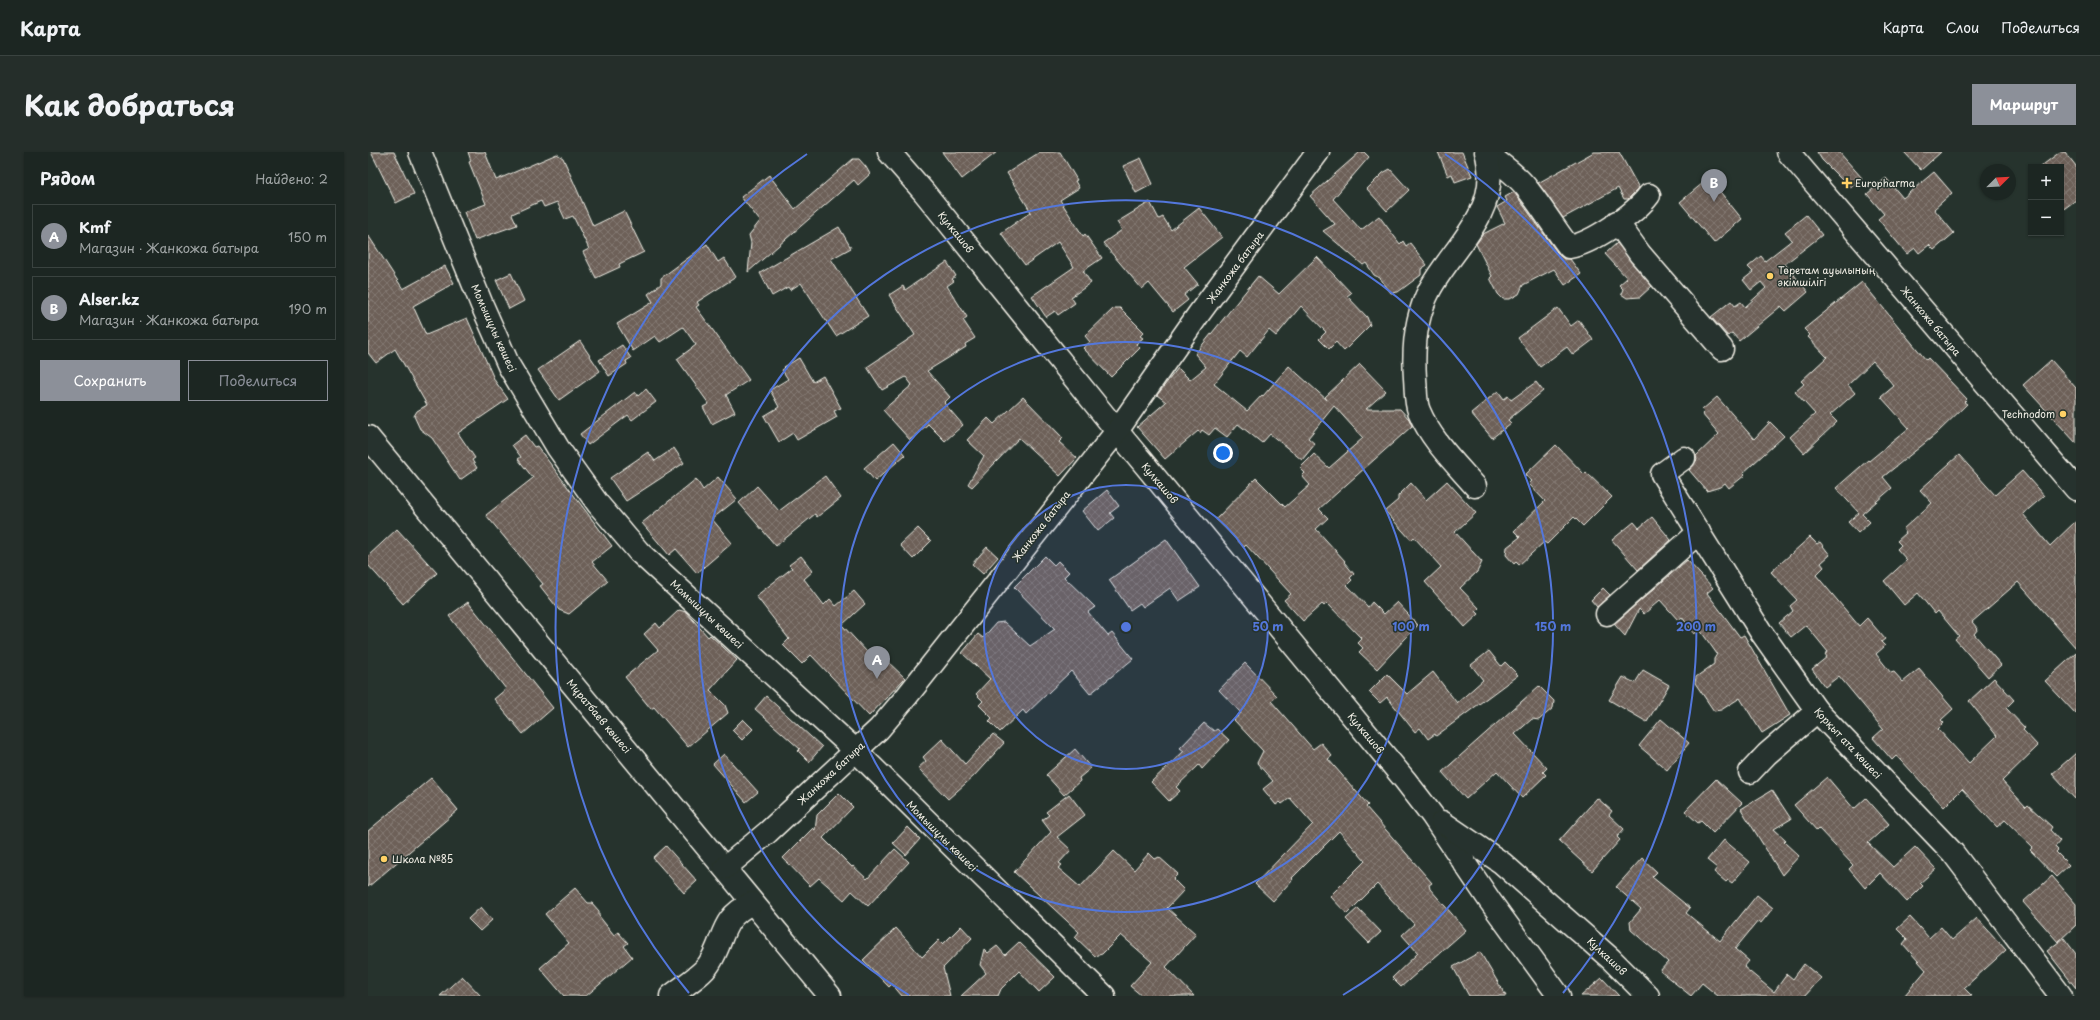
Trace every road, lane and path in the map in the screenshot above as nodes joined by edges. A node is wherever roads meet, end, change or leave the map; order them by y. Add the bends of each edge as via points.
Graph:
1 (420, 152) edge
2 (889, 152) edge
3 (1318, 152) edge
4 (1788, 152) edge
5 (1486, 153) edge
6 (1649, 195) dead end
7 (1616, 222) junction
8 (1722, 349) dead end
9 (1117, 431) junction
10 (368, 437) edge
11 (1684, 458) dead end
12 (1475, 486) dead end
13 (2076, 489) edge
14 (1700, 532) junction
15 (1607, 614) dead end
16 (1817, 711) junction
17 (855, 750) junction
18 (1750, 772) dead end
19 (1432, 815) junction
20 (725, 868) junction
21 (752, 903) junction
22 (671, 996) edge
23 (830, 996) edge
24 (1104, 996) edge
25 (1559, 996) edge
26 (1648, 996) edge
27 (2061, 996) edge

1 - 17 street, Момышұлы көшесі via 509,366 558,448 598,504 640,552
2 - 9 street, Кулкашов
3 - 9 street, Жанкожа батыра via 1198,315
4 - 13 street, Жанкожа батыра
5 - 7 street via 1529,190 1569,247 1578,246
5 - 12 street via 1491,181 1486,204 1474,226 1429,290 1417,324 1414,368 1418,409 1428,431
6 - 7 street
7 - 8 street via 1640,254
9 - 17 street, Жанкожа батыра via 907,696 879,729
9 - 19 street, Кулкашов
10 - 20 street, Мұратбаев көшесі
11 - 14 street, Қорқыт ата көшесі via 1662,474
14 - 15 street
14 - 16 street, Қорқыт ата көшесі via 1761,632
16 - 18 street via 1766,754
16 - 27 street, Қорқыт ата көшесі via 1952,853
17 - 20 street, Жанкожа батыра via 768,832
17 - 24 street, Момышұлы көшесі
19 - 25 street, Кулкашов via 1490,902
19 - 26 street, Кулкашов via 1502,863 1611,959
20 - 21 street, Мұратбаев көшесі
21 - 22 street via 743,907 730,919 709,965
21 - 23 street, Мұратбаев көшесі

